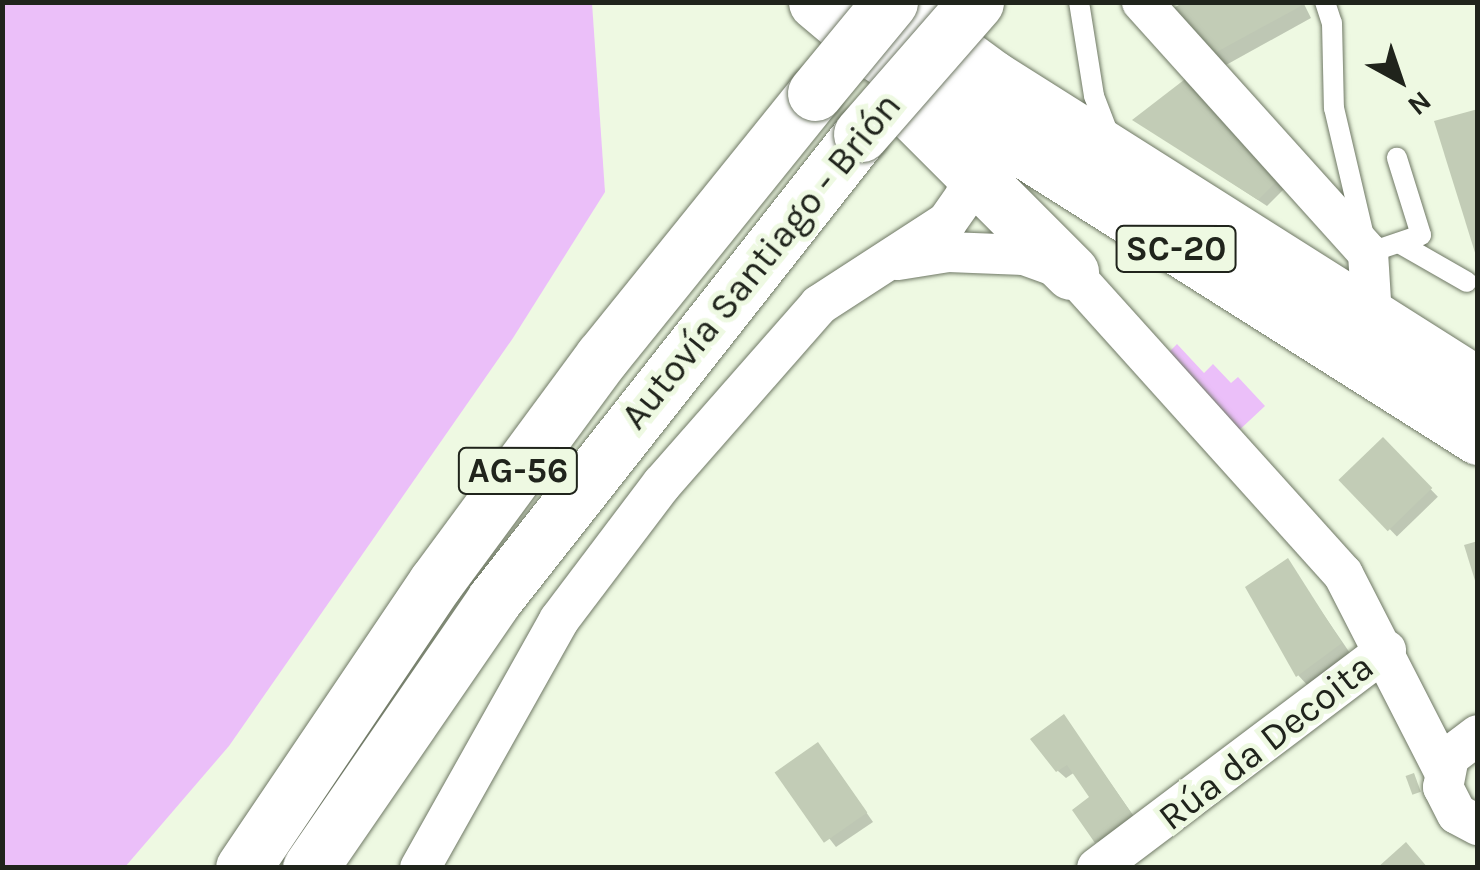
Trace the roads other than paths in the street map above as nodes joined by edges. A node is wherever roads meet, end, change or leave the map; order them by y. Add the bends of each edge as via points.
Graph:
1 (807, 2) edge
2 (816, 2) edge
3 (976, 2) edge
4 (1079, 2) edge
5 (1142, 2) edge
6 (1324, 2) edge
7 (890, 19) edge
8 (1117, 156) junction
9 (1397, 158) dead end
10 (969, 167) junction
11 (1383, 248) junction
12 (880, 262) junction
13 (1071, 272) junction
14 (1468, 282) dead end
15 (1392, 330) junction
16 (1478, 355) edge
17 (1478, 385) edge
18 (1478, 437) edge
19 (1386, 650) junction
20 (1478, 735) edge
21 (1444, 772) junction
22 (1478, 825) edge
23 (243, 868) edge
24 (310, 868) edge
25 (420, 868) edge
26 (1098, 868) edge

1 - 10 highway via 822,35
2 - 7 highway, SC-20
3 - 24 highway, Autovía Santiago - Brión / AG-56, bridge via 861,134 494,600
4 - 8 lane via 1094,96
5 - 11 street
6 - 11 lane via 1332,23 1334,108
7 - 8 highway, SC-20
7 - 18 highway, SC-20
7 - 23 highway, Autovía Santiago - Brión / AG-56, bridge via 815,92 602,357 436,582
8 - 15 highway, SC-20
9 - 11 lane via 1420,235
10 - 12 street via 966,195 947,222
10 - 13 highway
11 - 14 lane
11 - 15 street
12 - 13 street via 948,252 1024,255
12 - 25 street via 820,305 662,484 559,620
13 - 19 street via 1344,574
15 - 16 highway
15 - 17 highway, SC-20
19 - 21 street
19 - 26 street, Rúa da Decoita
20 - 21 street via 1458,746
21 - 22 street via 1448,802

